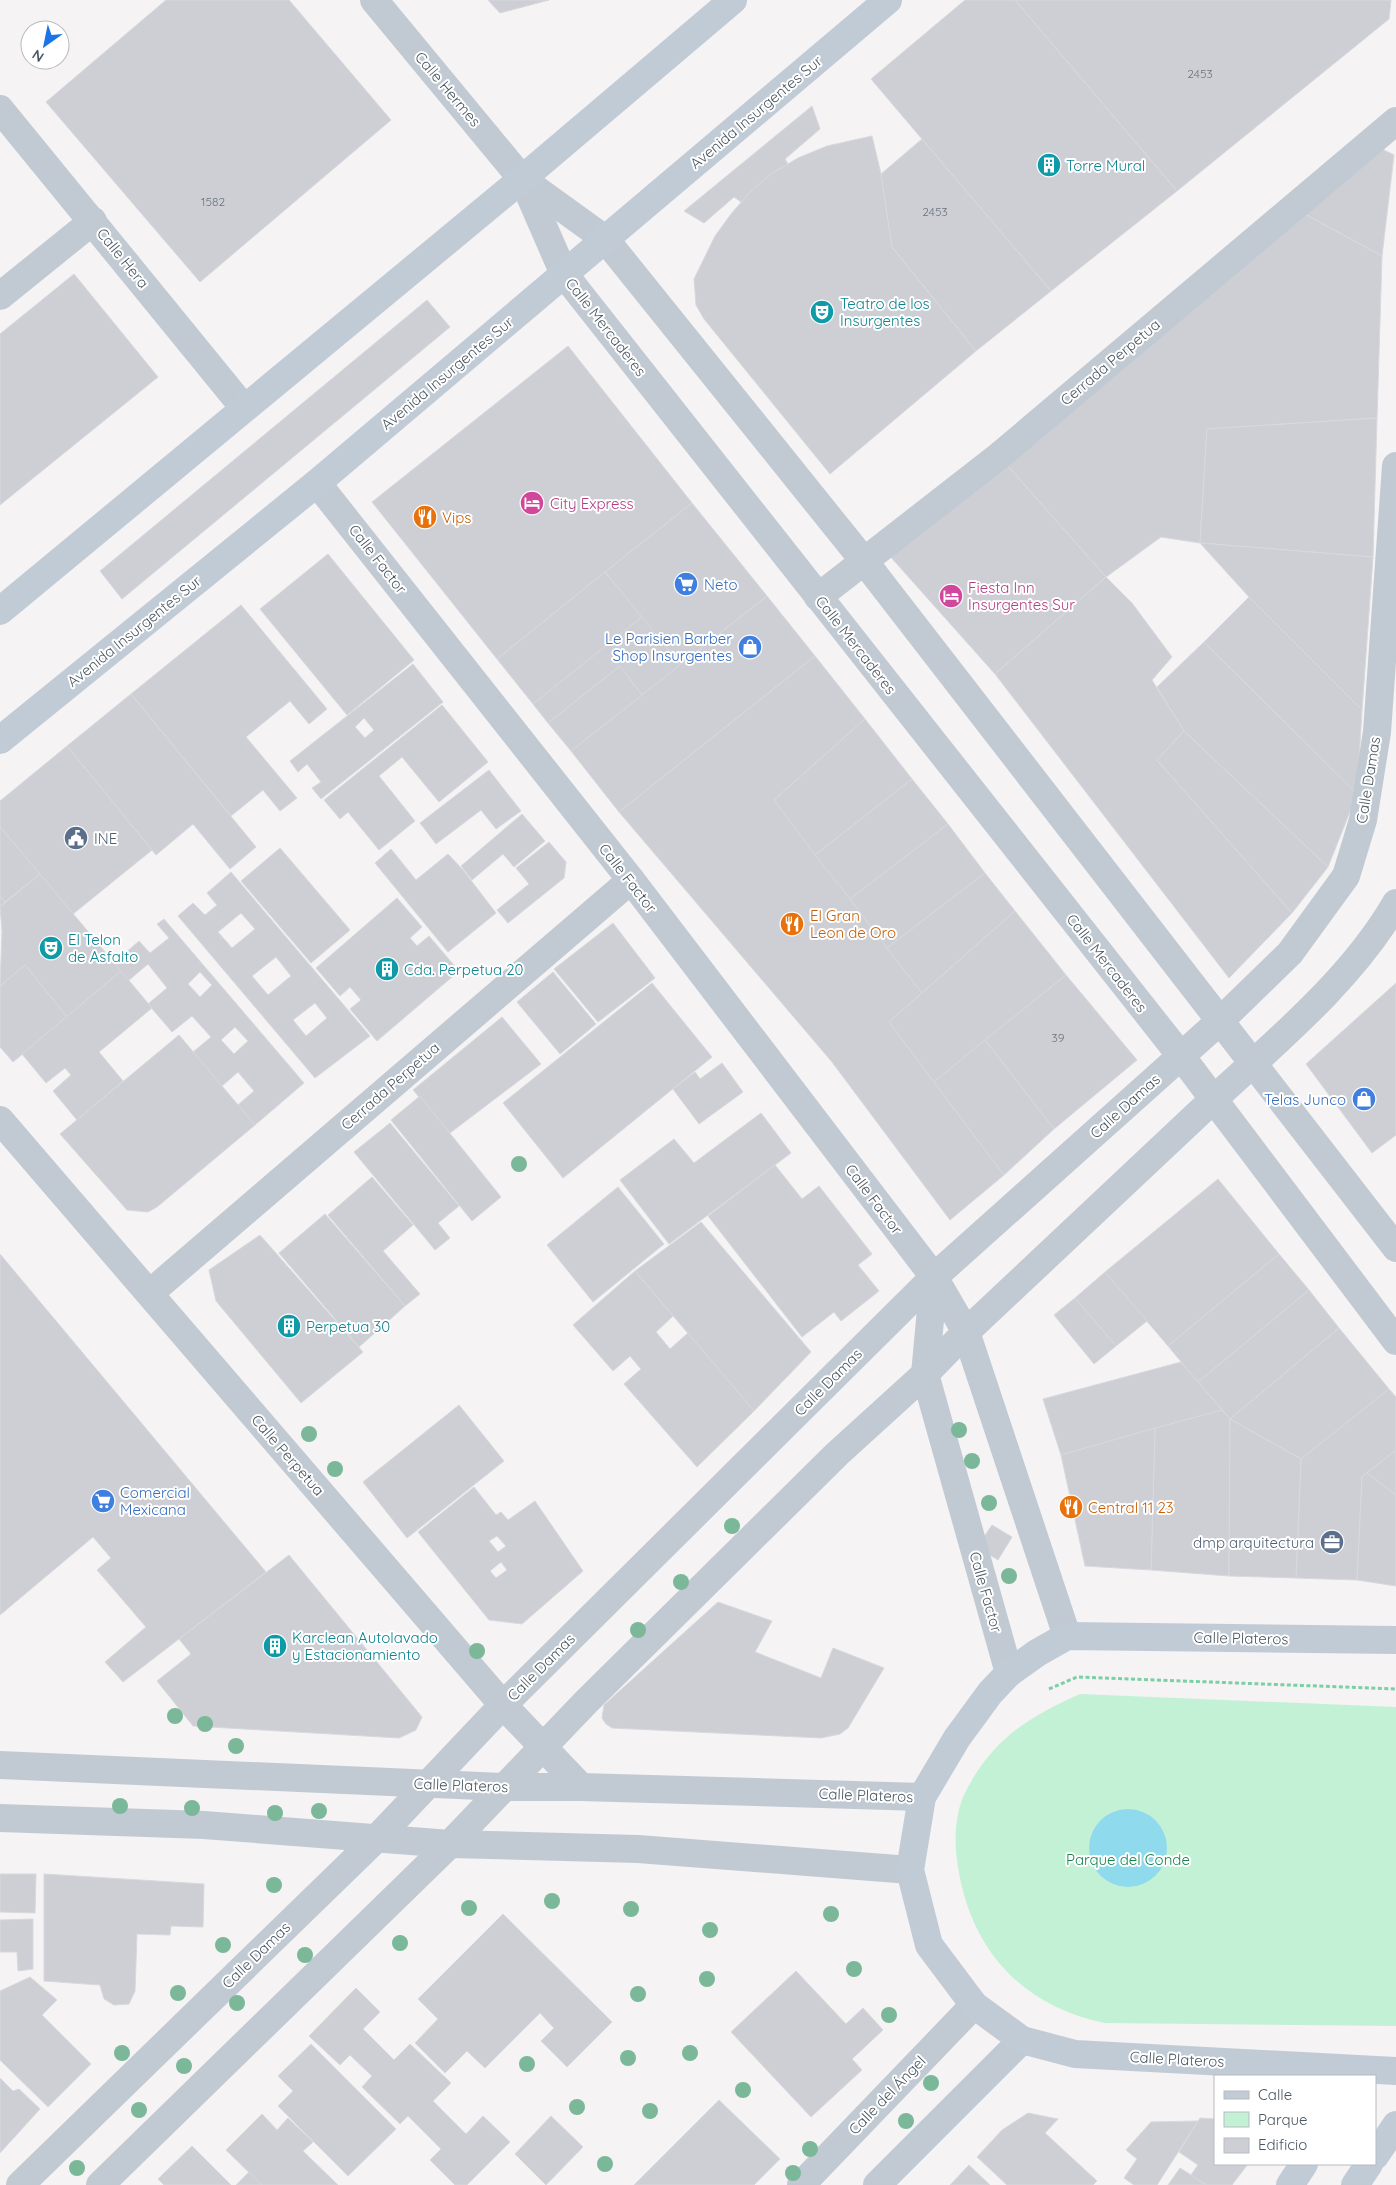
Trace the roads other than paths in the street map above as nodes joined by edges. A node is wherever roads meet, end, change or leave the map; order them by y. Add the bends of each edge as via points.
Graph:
1 (374, 0) edge
2 (733, 0) edge
3 (888, 0) edge
4 (0, 109) edge
5 (1396, 121) edge
6 (522, 179) junction
7 (93, 221) junction
8 (606, 239) junction
9 (564, 274) junction
10 (0, 296) edge
11 (244, 408) junction
12 (1396, 466) edge
13 (317, 483) junction
14 (864, 561) junction
15 (818, 597) junction
16 (0, 611) edge
17 (0, 740) edge
18 (631, 880) junction
19 (1396, 903) edge
20 (1220, 1020) junction
21 (1180, 1056) junction
22 (1254, 1063) junction
23 (1214, 1100) junction
24 (0, 1120) edge
25 (1396, 1248) edge
26 (934, 1277) junction
27 (150, 1293) junction
28 (966, 1332) junction
29 (1396, 1341) edge
30 (925, 1374) junction
31 (1067, 1636) junction
32 (1396, 1640) edge
33 (1009, 1673) junction
34 (503, 1705) junction
35 (543, 1746) junction
36 (0, 1764) edge
37 (428, 1784) junction
38 (581, 1786) junction
39 (502, 1787) junction
40 (922, 1797) junction
41 (0, 1818) edge
42 (377, 1838) junction
43 (450, 1844) junction
44 (910, 1870) junction
45 (974, 2005) junction
46 (1022, 2040) junction
47 (1318, 2071) edge
48 (1396, 2071) edge
49 (1396, 2125) edge
50 (1376, 2155) edge
51 (1303, 2165) edge
52 (1369, 2165) edge
53 (20, 2185) edge
54 (100, 2185) edge
55 (801, 2185) edge
56 (876, 2185) edge
57 (1290, 2185) edge
58 (1355, 2185) edge

1 - 6 street, Calle Hermes
2 - 6 main road
3 - 8 main road, Avenida Insurgentes Sur
4 - 7 street, Calle Hera
5 - 14 street, Cerrada Perpetua via 998,456
6 - 8 street
6 - 9 street, Calle Mercaderes
6 - 11 main road
7 - 10 street
7 - 11 street, Calle Hera
8 - 9 main road, Avenida Insurgentes Sur
8 - 14 street
9 - 13 main road, Avenida Insurgentes Sur
9 - 15 street, Calle Mercaderes
11 - 16 main road
12 - 20 street, Calle Damas via 1376,732 1363,820 1346,876 1290,953
13 - 17 main road, Avenida Insurgentes Sur
13 - 18 street, Calle Factor
14 - 15 street, Cerrada Perpetua
14 - 20 street
15 - 21 street, Calle Mercaderes
18 - 26 street, Calle Factor
18 - 27 street, Cerrada Perpetua
19 - 22 street via 1380,931 1342,976
20 - 21 street, Calle Damas
20 - 22 street
21 - 23 street, Calle Mercaderes
21 - 26 street, Calle Damas
22 - 23 street
22 - 25 street
23 - 28 street
23 - 29 street, Calle Mercaderes
24 - 27 street, Calle Perpetua
26 - 28 street, Calle Factor
26 - 30 street, Calle Factor
26 - 34 street, Calle Damas
27 - 34 street, Calle Perpetua
28 - 30 street
28 - 31 street, Calle Factor
30 - 33 street, Calle Factor
30 - 35 street via 837,1454
31 - 32 main road, Calle Plateros
31 - 33 main road, Calle Plateros
33 - 40 main road, Calle Plateros via 972,1714
34 - 35 street, Calle Perpetua
34 - 37 street, Calle Damas
35 - 38 street, Calle Perpetua
35 - 39 street
36 - 37 street, Calle Plateros
37 - 39 street, Calle Plateros
37 - 42 street, Calle Damas
38 - 39 street, Calle Plateros
38 - 40 street, Calle Plateros
39 - 43 street
40 - 44 main road, Calle Plateros
41 - 42 street via 204,1824
42 - 43 street
42 - 53 street, Calle Damas
43 - 44 street via 638,1849
43 - 54 street
44 - 45 main road, Calle Plateros via 929,1945
45 - 46 main road, Calle Plateros
45 - 55 street, Calle del Ángel
46 - 47 main road, Calle Plateros via 1075,2054
46 - 56 street
47 - 48 main road, Calle Plateros
49 - 50 main road
51 - 57 main road
52 - 58 main road

